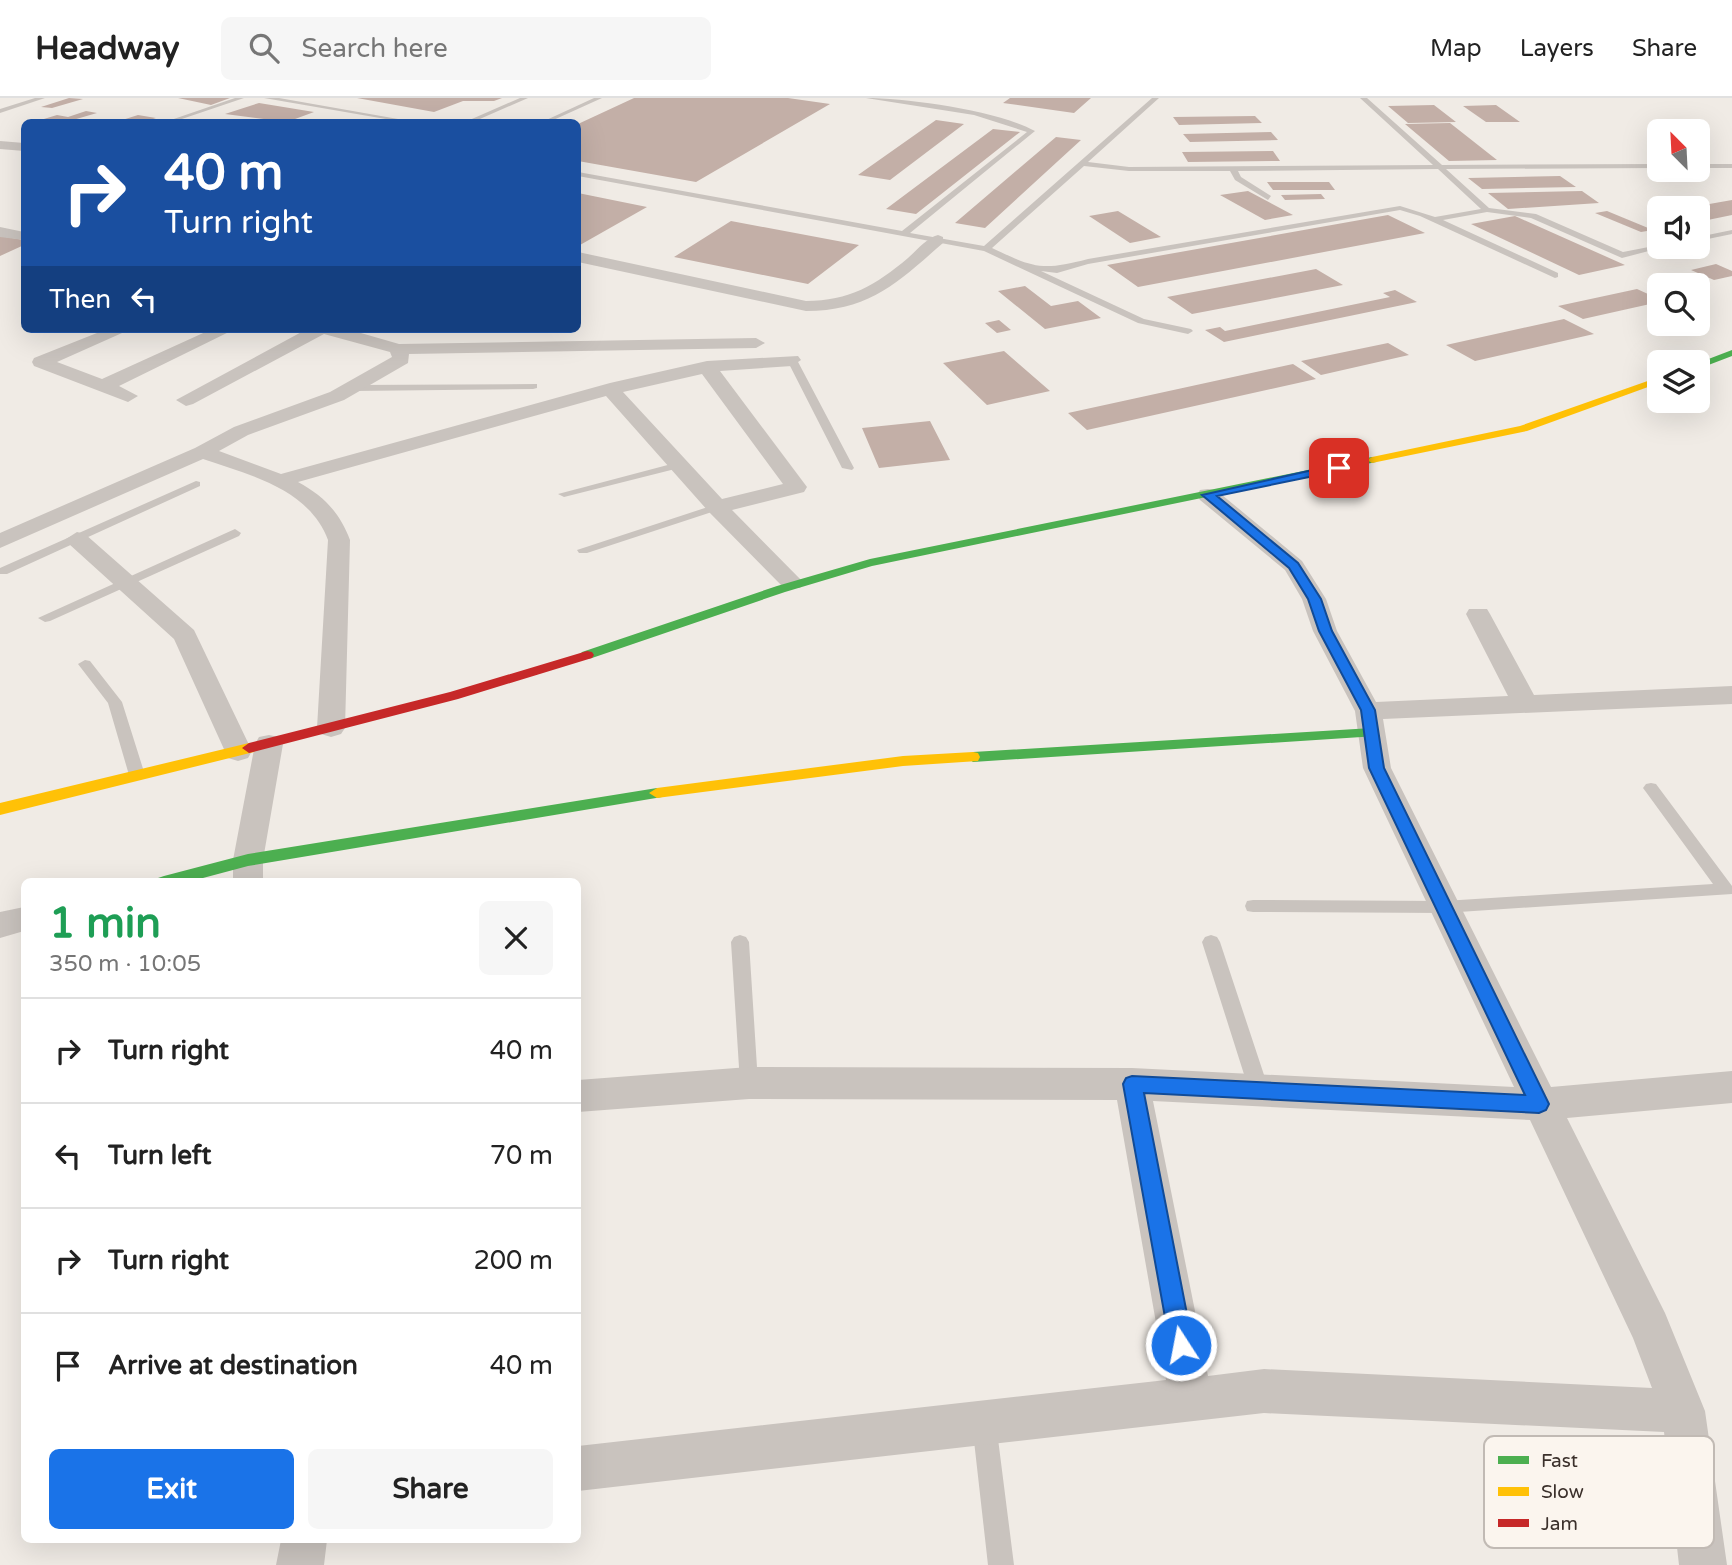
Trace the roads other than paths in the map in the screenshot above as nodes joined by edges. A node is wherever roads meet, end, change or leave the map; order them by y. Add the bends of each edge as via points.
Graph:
1 (42, 98) edge
2 (242, 98) edge
3 (267, 98) edge
4 (525, 98) edge
5 (599, 98) edge
6 (869, 98) edge
7 (1156, 98) edge
8 (1363, 98) edge
9 (0, 111) edge
10 (178, 119) edge
11 (394, 119) edge
12 (476, 119) edge
13 (552, 119) edge
14 (0, 145) edge
15 (21, 147) edge
16 (1081, 163) junction
17 (1647, 166) edge
18 (1710, 166) edge
19 (1732, 166) edge
20 (1441, 168) junction
21 (1233, 169) junction
22 (581, 175) edge
23 (1268, 198) dead end
24 (1487, 210) junction
25 (1435, 219) junction
26 (0, 232) edge
27 (1732, 232) edge
28 (903, 234) junction
29 (21, 236) edge
30 (1710, 237) edge
31 (938, 240) junction
32 (986, 249) junction
33 (1647, 250) edge
34 (581, 258) edge
35 (1032, 268) junction
36 (1555, 275) dead end
37 (1188, 331) dead end
38 (112, 333) edge
39 (217, 333) edge
40 (312, 333) edge
41 (341, 333) edge
42 (756, 343) dead end
43 (398, 349) junction
44 (1732, 353) edge
45 (792, 360) joint
46 (1710, 361) edge
47 (707, 367) junction
48 (1647, 384) edge
49 (103, 386) junction
50 (533, 386) dead end
51 (354, 388) junction
52 (610, 389) junction
53 (128, 396) dead end
54 (186, 400) dead end
55 (202, 452) junction
56 (679, 466) junction
57 (848, 468) dead end
58 (279, 481) junction
59 (196, 484) dead end
60 (564, 494) dead end
61 (1208, 495) junction
62 (717, 507) junction
63 (235, 533) dead end
64 (77, 539) junction
65 (0, 541) edge
66 (583, 550) dead end
67 (3, 571) dead end
68 (125, 582) junction
69 (792, 583) junction
70 (1478, 614) dead end
71 (45, 618) dead end
72 (85, 664) dead end
73 (1732, 695) edge
74 (1524, 701) junction
75 (1370, 722) junction
76 (331, 728) junction
77 (269, 744) junction
78 (238, 751) junction
79 (137, 775) junction
80 (1651, 788) dead end
81 (0, 809) edge
82 (248, 871) edge
83 (195, 878) edge
84 (1253, 906) dead end
85 (1444, 907) junction
86 (21, 920) edge
87 (0, 925) edge
88 (740, 942) dead end
89 (1211, 942) dead end
90 (749, 1083) junction
91 (1132, 1084) junction
92 (1732, 1087) edge
93 (1259, 1090) junction
94 (581, 1096) edge
95 (1539, 1104) junction
96 (1191, 1398) junction
97 (1683, 1411) junction
98 (984, 1421) junction
99 (1686, 1436) edge
100 (581, 1469) edge
101 (304, 1543) edge
102 (300, 1565) edge
103 (1001, 1565) edge

1 - 9 lane
2 - 10 lane
3 - 11 lane
4 - 12 lane
5 - 13 lane
6 - 28 lane via 975,113 1032,131
7 - 16 lane
8 - 20 lane
14 - 15 street
16 - 21 lane via 1129,169
16 - 32 lane
17 - 20 lane
18 - 19 lane
20 - 21 lane
20 - 24 lane
21 - 23 lane via 1238,178
22 - 28 lane
24 - 25 lane
24 - 33 lane via 1533,216 1622,255
25 - 35 lane via 1390,209 1057,270
25 - 36 lane
26 - 29 street
27 - 30 lane
28 - 31 lane
31 - 32 lane
31 - 34 street via 869,296 831,307 806,306
32 - 35 lane
35 - 37 lane via 1141,321
38 - 49 street via 41,362
39 - 49 street
40 - 54 street
41 - 43 street
42 - 43 street
43 - 51 street via 402,359
44 - 46 main road
45 - 47 street
45 - 57 lane
47 - 52 street
47 - 62 street via 796,487
48 - 61 main road via 1523,429
49 - 53 street
50 - 51 lane
51 - 55 street via 241,431
52 - 56 street
52 - 58 street
55 - 58 street
55 - 65 street
56 - 60 lane
56 - 62 street
58 - 76 street via 316,502 336,525
59 - 64 lane
61 - 69 main road
61 - 75 street via 1294,566 1314,599
62 - 66 lane
62 - 69 street
63 - 68 lane
64 - 67 lane
64 - 68 street
68 - 71 lane
68 - 78 street via 185,635
69 - 76 main road via 597,653
70 - 74 street
72 - 79 lane via 115,702
73 - 74 street
74 - 75 street
75 - 82 main road via 903,761 613,799
75 - 85 street via 1377,768
76 - 77 main road
77 - 78 main road
77 - 82 street
78 - 79 main road
79 - 81 main road
80 - 85 lane via 1726,890
82 - 83 main road
84 - 85 lane
85 - 95 street
86 - 87 street
88 - 90 lane
89 - 93 lane
90 - 91 street
90 - 94 street
91 - 93 street
91 - 96 street
92 - 95 street
93 - 95 street
95 - 97 street via 1650,1328
96 - 97 street via 1264,1391
96 - 98 street
97 - 99 street
98 - 100 street
98 - 103 lane
101 - 102 street

